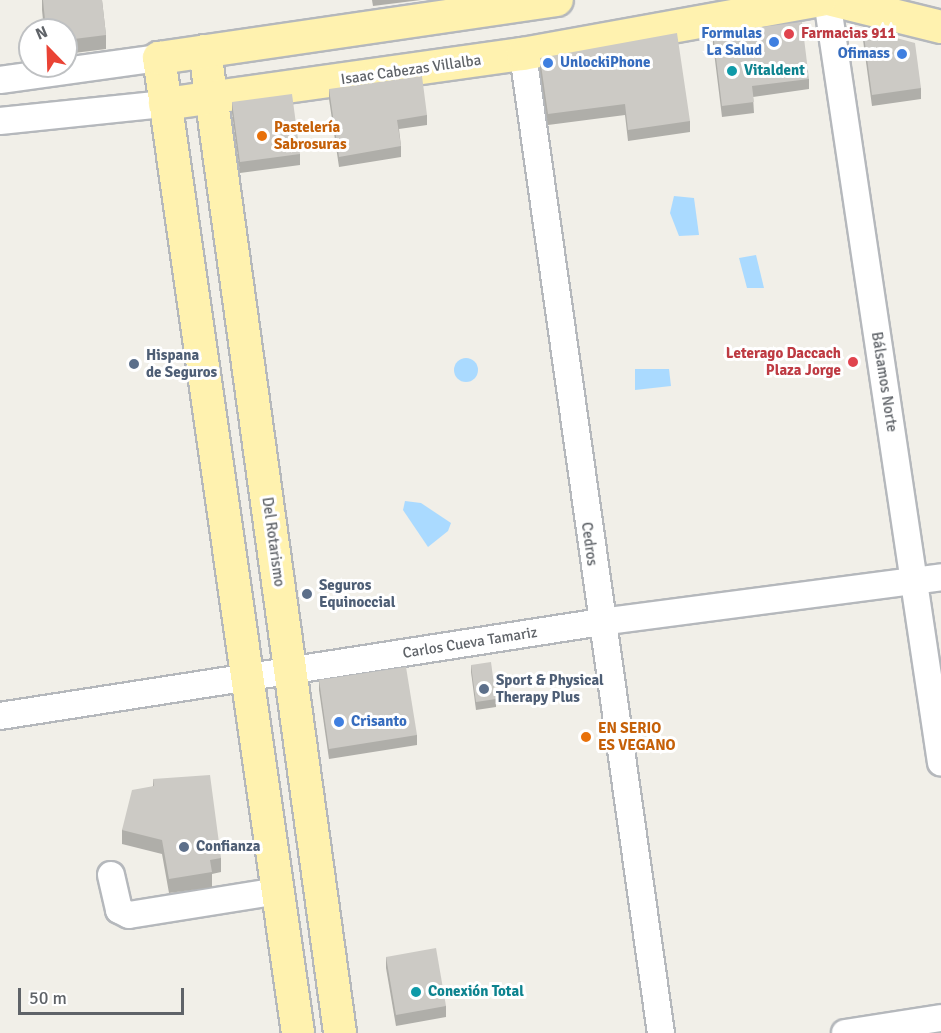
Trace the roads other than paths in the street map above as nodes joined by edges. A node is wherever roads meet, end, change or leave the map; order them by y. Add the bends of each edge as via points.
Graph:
1 (557, 0) edge
2 (820, 0) edge
3 (827, 0) edge
4 (832, 0) edge
5 (941, 27) edge
6 (205, 51) junction
7 (523, 54) junction
8 (159, 58) junction
9 (0, 81) edge
10 (212, 97) junction
11 (165, 104) junction
12 (0, 121) edge
13 (941, 577) edge
14 (914, 581) junction
15 (601, 622) junction
16 (291, 671) junction
17 (249, 678) junction
18 (0, 716) edge
19 (941, 763) edge
20 (111, 875) dead end
21 (279, 891) junction
22 (941, 1018) edge
23 (298, 1033) edge
24 (340, 1033) edge
25 (662, 1033) edge
26 (845, 1033) edge

1 - 6 main road
2 - 7 main road, Isaac Cabezas Villalba
3 - 14 street, Bálsamos Norte
4 - 5 main road
6 - 8 main road
6 - 10 main road, Del Rotarismo
7 - 10 main road, Isaac Cabezas Villalba
7 - 15 street, Cedros
8 - 9 street
8 - 11 main road
10 - 11 main road, Isaac Cabezas Villalba
10 - 16 main road, Del Rotarismo
11 - 12 street, Isaac Cabezas Villalba
11 - 17 main road
13 - 14 street, Carlos Cueva Tamariz
14 - 15 street, Carlos Cueva Tamariz
14 - 19 street, Bálsamos Norte
15 - 16 street, Carlos Cueva Tamariz
15 - 25 street, Cedros
16 - 17 street, Carlos Cueva Tamariz
16 - 24 main road, Del Rotarismo
17 - 18 street, Carlos Cueva Tamariz
17 - 21 main road
20 - 21 street via 119,910 129,915
21 - 23 main road
22 - 26 street

